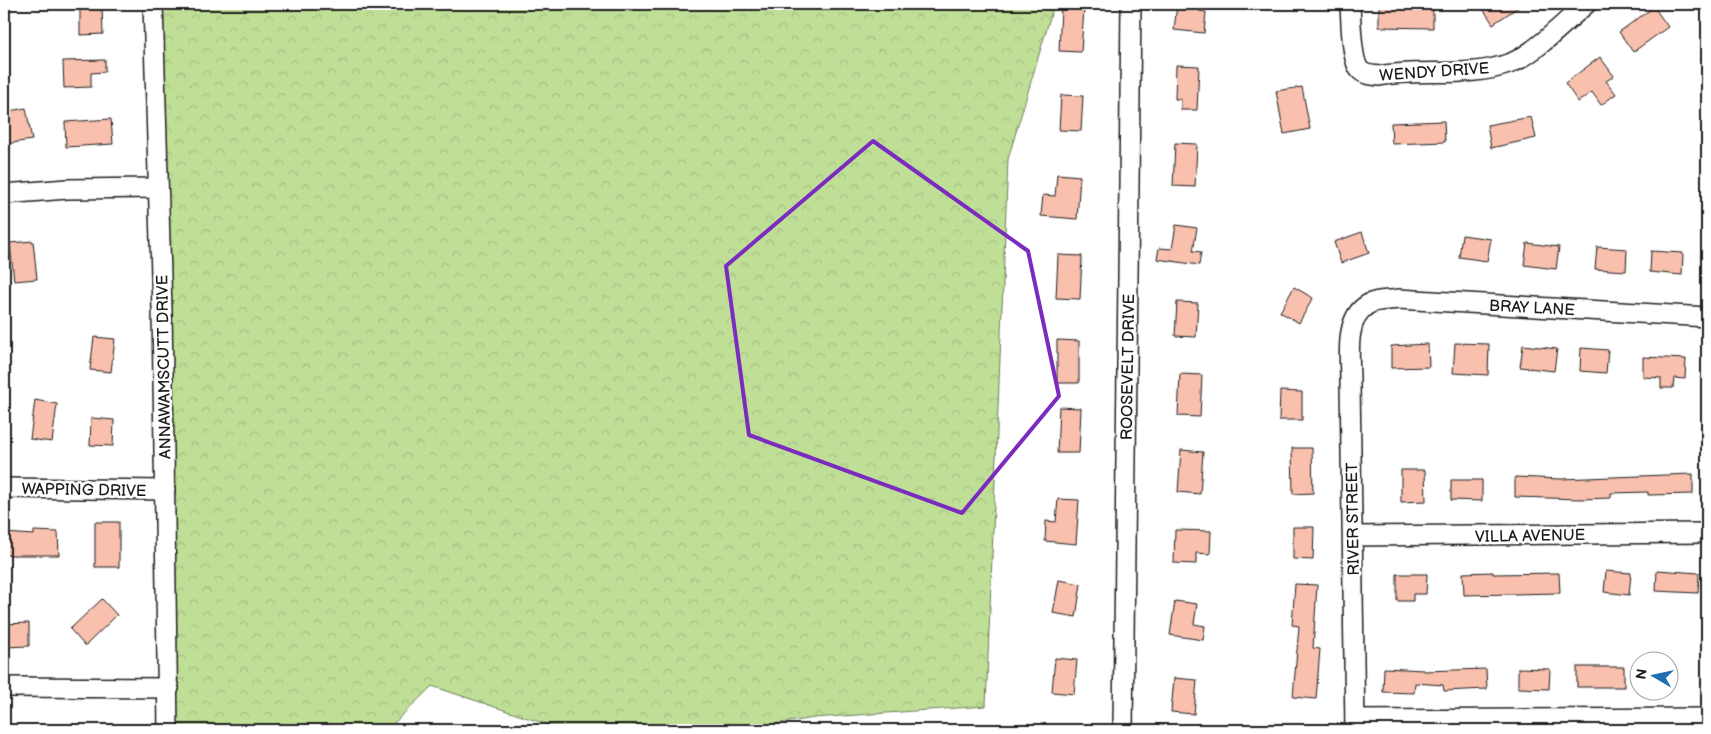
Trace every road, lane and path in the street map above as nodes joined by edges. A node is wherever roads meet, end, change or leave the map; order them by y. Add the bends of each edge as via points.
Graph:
1 (153, 4) edge
2 (1131, 4) edge
3 (1350, 4) edge
4 (1586, 4) edge
5 (158, 188) junction
6 (4, 194) edge
7 (1360, 310) joint
8 (1707, 317) edge
9 (4, 488) edge
10 (165, 490) junction
11 (1707, 533) edge
12 (1353, 536) junction
13 (4, 687) edge
14 (169, 688) junction
15 (1707, 718) edge
16 (1354, 725) edge
17 (168, 730) edge
18 (1123, 730) edge

1 - 5 street, ANNAWAMSCUTT DRIVE
2 - 18 street, ROOSEVELT DRIVE
3 - 4 street, WENDY DRIVE via 1359,68 1362,72 1379,76 1491,69 1513,63
5 - 6 street via 67,189
5 - 10 street, ANNAWAMSCUTT DRIVE
7 - 8 street, BRAY LANE via 1368,304 1398,299
7 - 12 street, RIVER STREET via 1351,331 1350,356
9 - 10 street, WAPPING DRIVE
10 - 14 street, ANNAWAMSCUTT DRIVE
11 - 12 street, VILLA AVENUE
12 - 16 street, RIVER STREET
13 - 14 street
14 - 17 street, ANNAWAMSCUTT DRIVE
15 - 16 street

